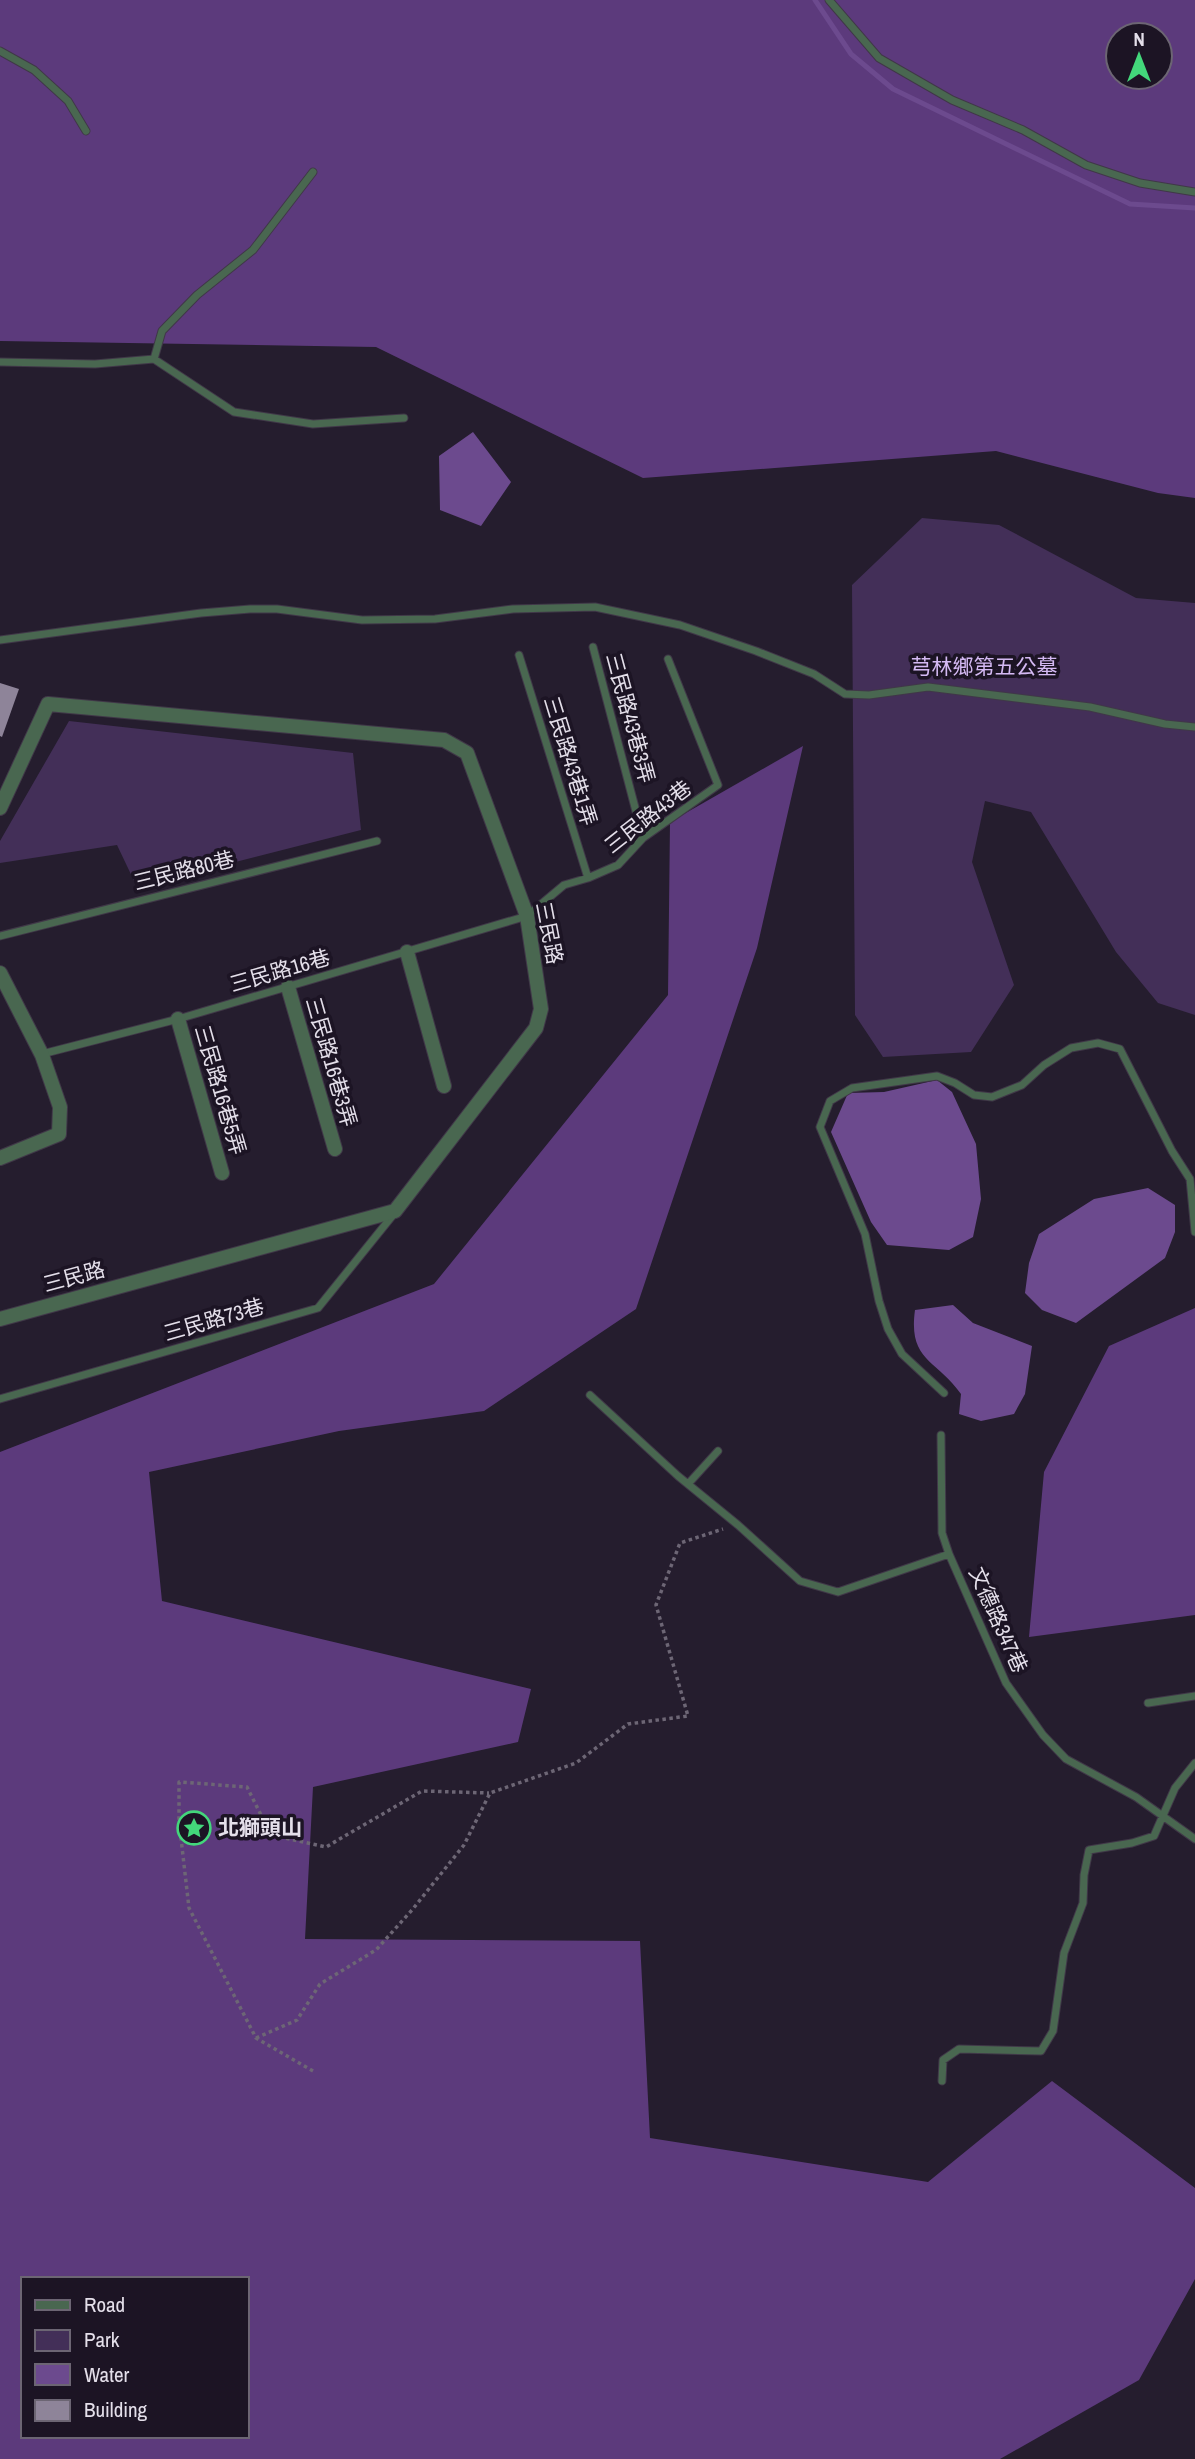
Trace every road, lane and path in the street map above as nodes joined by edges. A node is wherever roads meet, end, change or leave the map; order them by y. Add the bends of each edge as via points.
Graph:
1 (829, 0) edge
2 (0, 51) edge
3 (86, 131) dead end
4 (313, 172) dead end
5 (1195, 192) edge
6 (154, 359) junction
7 (0, 362) edge
8 (404, 418) dead end
9 (0, 640) edge
10 (593, 647) dead end
11 (519, 655) dead end
12 (668, 659) dead end
13 (1195, 727) edge
14 (0, 808) edge
15 (643, 838) junction
16 (377, 841) dead end
17 (588, 878) junction
18 (527, 916) junction
19 (0, 936) edge
20 (407, 952) junction
21 (0, 973) edge
22 (288, 987) junction
23 (178, 1019) junction
24 (42, 1055) junction
25 (444, 1086) dead end
26 (335, 1149) dead end
27 (0, 1158) edge
28 (222, 1173) dead end
29 (395, 1211) junction
30 (1195, 1231) edge
31 (0, 1319) edge
32 (944, 1393) dead end
33 (590, 1395) dead end
34 (0, 1399) edge
35 (941, 1435) dead end
36 (718, 1451) dead end
37 (688, 1484) junction
38 (738, 1525) junction
39 (949, 1554) junction
40 (1195, 1696) edge
41 (1149, 1703) dead end
42 (1195, 1763) edge
43 (490, 1793) junction
44 (1161, 1815) junction
45 (1195, 1839) edge
46 (256, 2038) junction
47 (313, 2071) dead end
48 (942, 2081) dead end

1 - 5 lane via 879,58 952,100 1023,130 1086,164 1140,183
2 - 3 lane via 34,70 68,101
4 - 6 lane via 253,250 197,295 162,331
6 - 7 lane via 95,364
6 - 8 lane via 234,412 313,424
9 - 13 lane via 250,609 362,620 595,607 680,625 756,651 814,674 845,694 928,687 1090,707
10 - 15 lane, 三民路43巷3弄
11 - 17 lane, 三民路43巷1弄
12 - 15 lane, 三民路43巷 via 718,785
14 - 18 street, 三民路 via 48,704 444,740 467,753
15 - 17 lane, 三民路43巷 via 618,864
16 - 19 lane, 三民路80巷
17 - 18 lane, 三民路43巷 via 564,885
18 - 20 lane, 三民路16巷
18 - 29 street, 三民路 via 541,1009 536,1028
20 - 22 lane, 三民路16巷
20 - 25 street
21 - 24 street
22 - 23 lane, 三民路16巷
22 - 26 street, 三民路16巷3弄
23 - 24 lane, 三民路16巷
23 - 28 street, 三民路16巷5弄
24 - 27 street via 60,1107 59,1134
29 - 31 street, 三民路
29 - 34 lane, 三民路73巷 via 318,1308
30 - 32 lane via 1190,1179 1120,1049 1098,1042 1072,1048 1022,1086 992,1097 974,1095 937,1076 852,1088 830,1101 820,1127 865,1234 888,1329 902,1354
33 - 37 lane, 文德路347巷
35 - 39 lane via 942,1533
36 - 37 lane
37 - 38 lane, 文德路347巷
38 - 39 lane, 文德路347巷 via 800,1581 838,1592
38 - 43 path via 680,1543 656,1605 688,1716 628,1724 576,1763
39 - 44 lane, 文德路347巷 via 1006,1683 1043,1735 1066,1759
40 - 41 lane
42 - 44 lane
43 - 46 path via 464,1845 376,1950 320,1984 296,2020
43 - 46 path via 422,1791 326,1847 271,1835 247,1787 179,1782 189,1908
44 - 45 lane, 文德路347巷
44 - 48 lane via 1154,1836 1089,1850 1083,1903 1064,1953 1053,2031 1041,2052 959,2049 943,2060
46 - 47 path

